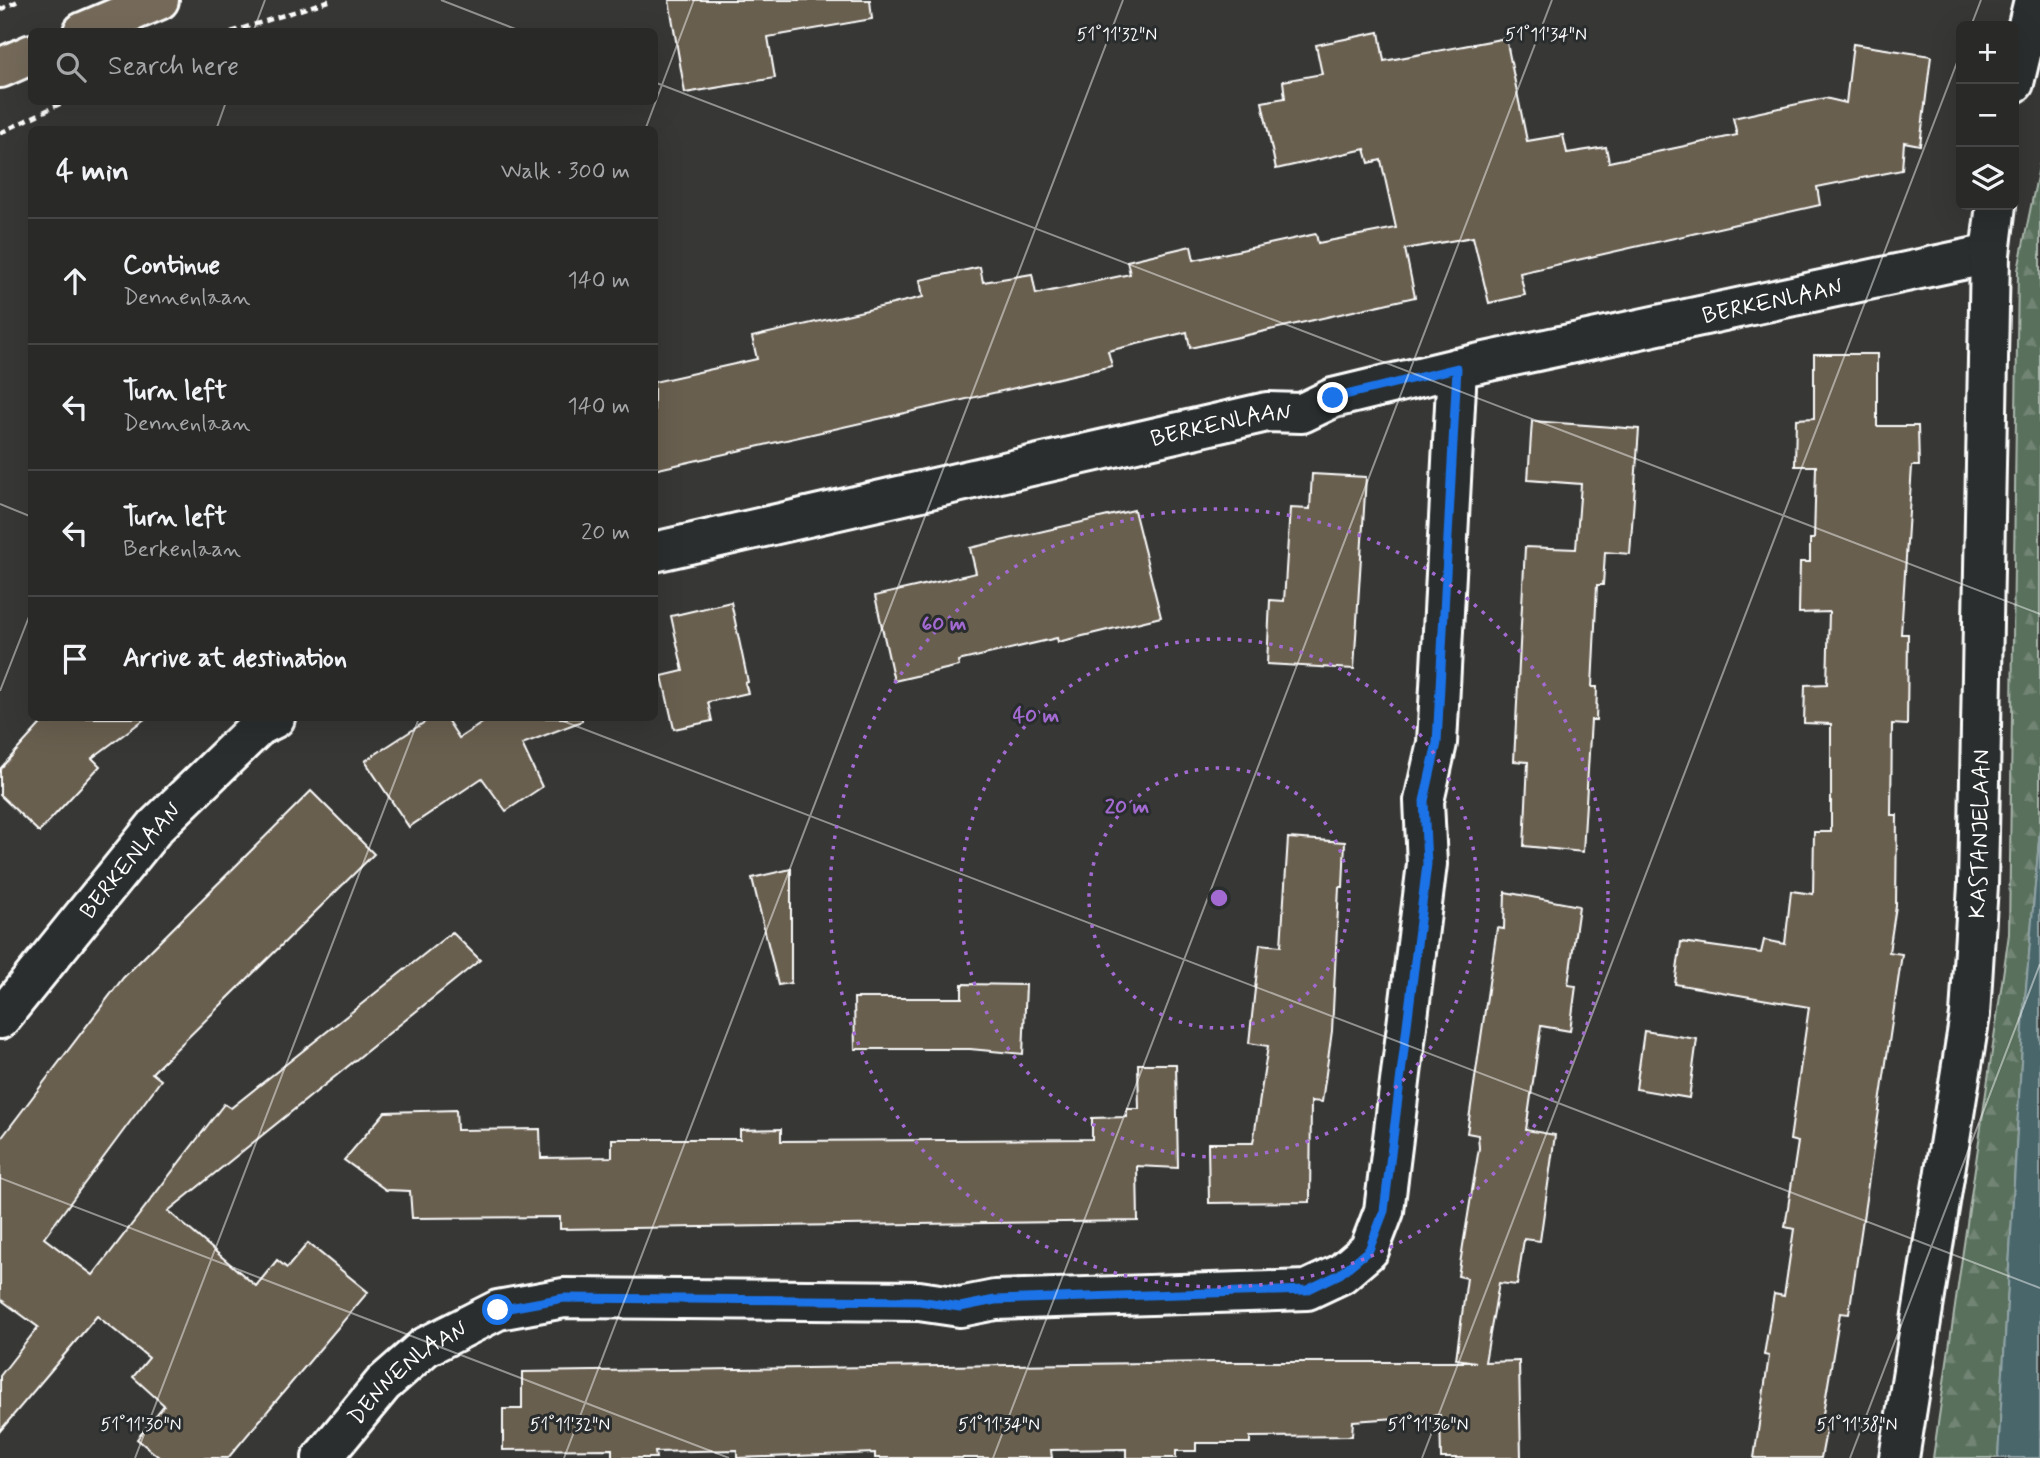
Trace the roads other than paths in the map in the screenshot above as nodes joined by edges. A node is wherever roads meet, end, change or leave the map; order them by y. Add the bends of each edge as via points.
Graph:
1 (159, 0) edge
2 (2034, 0) edge
3 (92, 28) edge
4 (28, 56) edge
5 (2019, 62) edge
6 (0, 68) edge
7 (1995, 210) edge
8 (1990, 254) junction
9 (1457, 368) junction
10 (658, 551) edge
11 (269, 721) edge
12 (0, 1019) edge
13 (322, 1458) edge
14 (1899, 1458) edge

1 - 3 main road
2 - 5 street
4 - 6 main road
7 - 8 street, KASTANJELAAN
8 - 9 street, BERKENLAAN
8 - 14 street, KASTANJELAAN via 1978,885 1970,1015
9 - 10 street, BERKENLAAN via 1333,398 1302,413 1268,412
9 - 13 street, DENNENLAAN via 1437,743 1424,801 1427,864 1384,1211 1369,1250 1340,1274 1307,1290 995,1300 960,1307 919,1301 564,1298 498,1310 425,1347 383,1384
11 - 12 street, BERKENLAAN via 156,826

